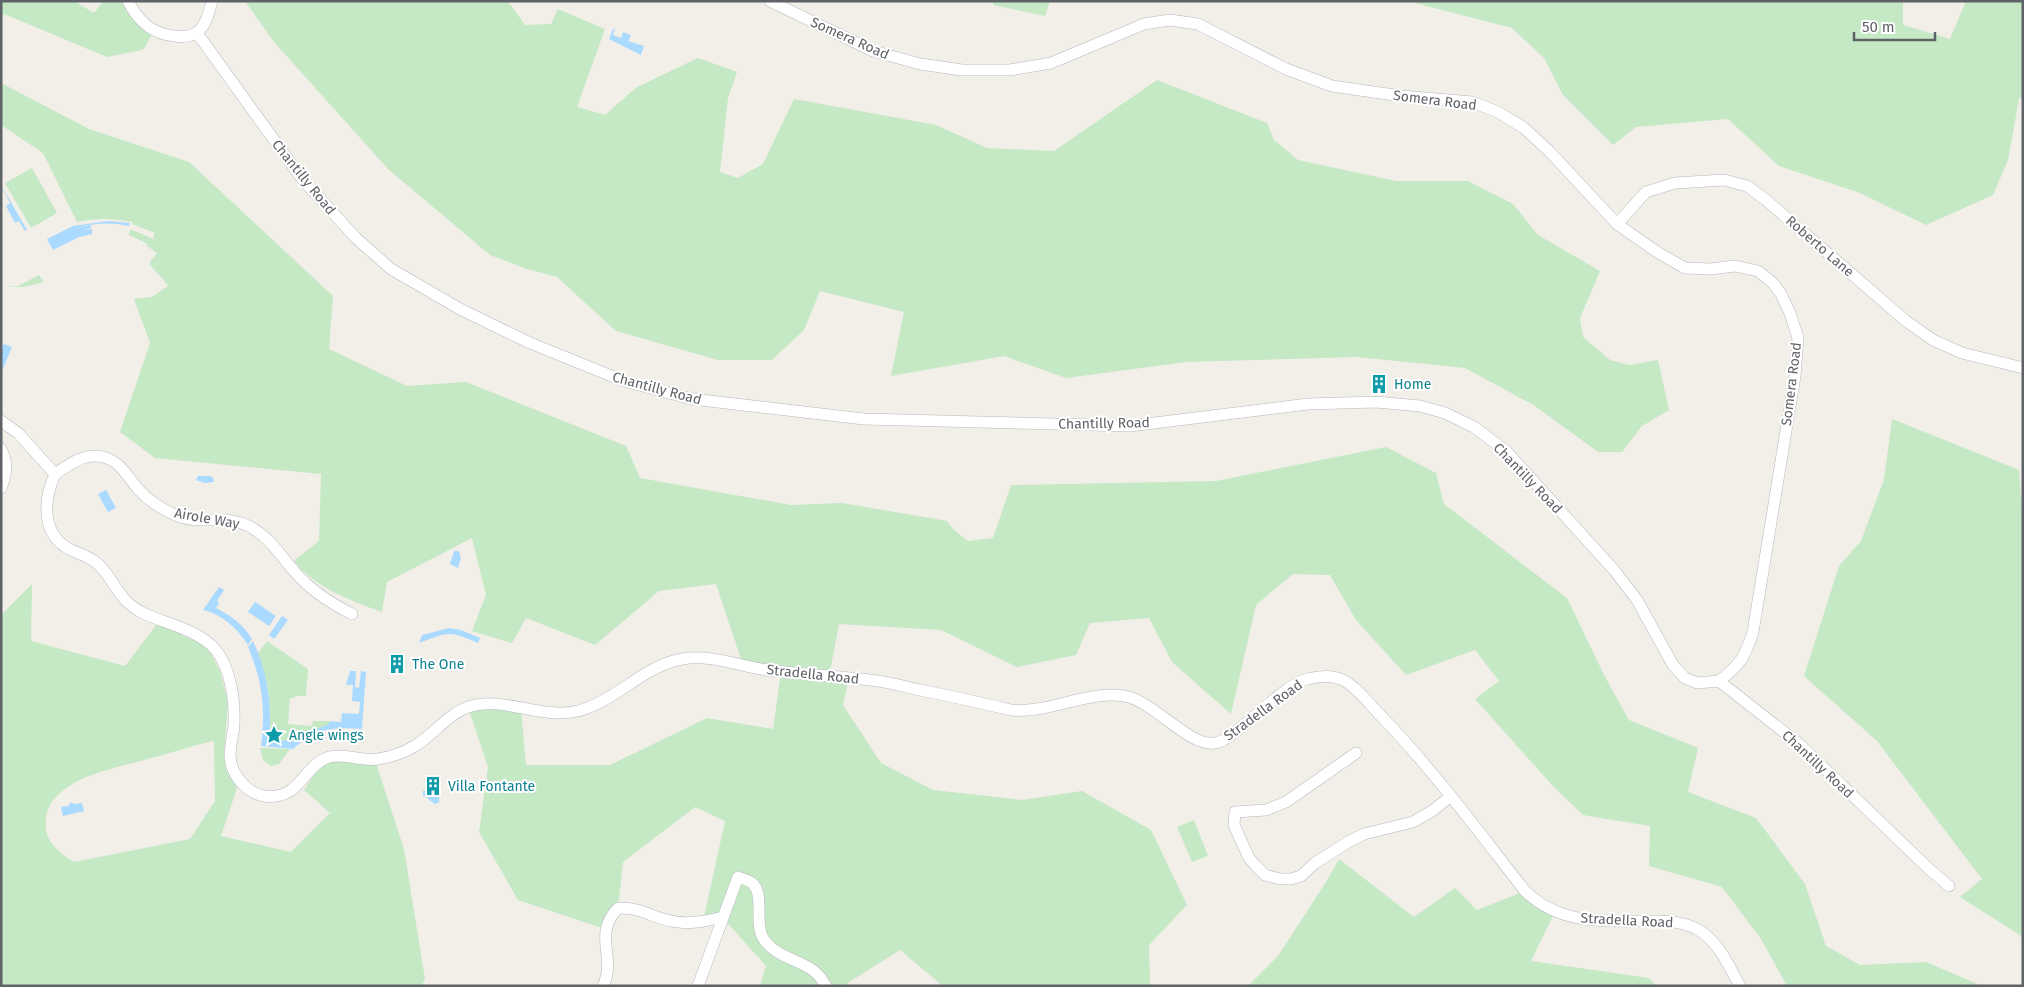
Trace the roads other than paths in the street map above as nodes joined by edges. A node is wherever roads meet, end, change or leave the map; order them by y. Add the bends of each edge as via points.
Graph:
1 (128, 1) edge
2 (212, 1) edge
3 (770, 1) edge
4 (197, 32) junction
5 (1617, 224) junction
6 (2023, 368) edge
7 (1, 421) edge
8 (1, 449) edge
9 (55, 474) junction
10 (1, 488) edge
11 (352, 614) dead end
12 (1719, 681) junction
13 (1356, 753) dead end
14 (1451, 796) junction
15 (1949, 886) dead end
16 (722, 918) junction
17 (603, 986) edge
18 (698, 986) edge
19 (826, 986) edge
20 (1740, 986) edge

1 - 4 street via 137,17 153,31 180,37
2 - 4 street via 205,24
3 - 5 street, Somera Road via 872,51 914,63 962,70 1010,70 1051,63 1144,24 1170,20 1198,24 1286,68 1332,86 1472,102 1498,112 1524,128 1549,151
4 - 12 street, Chantilly Road via 303,180 356,238 391,269 460,309 530,343 624,381 692,400 864,419 1130,426 1308,404 1376,402 1420,406 1445,413 1474,427 1507,452 1614,570 1637,600 1673,665 1685,678 1697,683
5 - 6 street, Roberto Lane via 1646,192 1675,183 1724,180 1747,186 1906,321 1933,340 1962,353
5 - 12 street, Somera Road via 1685,268 1711,270 1735,266 1758,270 1781,294 1798,338 1795,376 1752,632 1746,654 1737,668
7 - 9 street via 18,433
8 - 10 street via 6,457 6,476
9 - 11 street, Airole Way via 87,456 102,456 117,462 139,490 156,505 177,516 233,520 252,527 266,537 315,592
9 - 14 street, Stradella Road via 48,490 46,512 49,528 59,541 97,563 131,606 192,633 215,649 229,680 233,703 230,756 233,769 239,781 262,796 292,789 325,758 338,756 375,760 414,747 452,716 468,708 485,704 538,712 577,711 596,704 664,664 695,657 765,670 880,681 1027,712 1115,695 1147,705 1192,737 1214,744 1239,730 1304,679 1331,676 1354,688 1405,741
12 - 15 street, Chantilly Road via 1798,743
13 - 14 street via 1286,802 1266,810 1235,812 1234,825 1249,858 1265,875 1280,879 1301,876 1348,842 1364,834 1414,822
14 - 20 street, Stradella Road via 1537,903 1572,918 1672,921 1688,925 1701,932 1720,951
16 - 17 street via 703,922 672,921 644,910 618,908 605,929 607,977
16 - 18 street
16 - 19 street via 738,877 751,882 757,890 759,927 764,941 777,952 816,972

